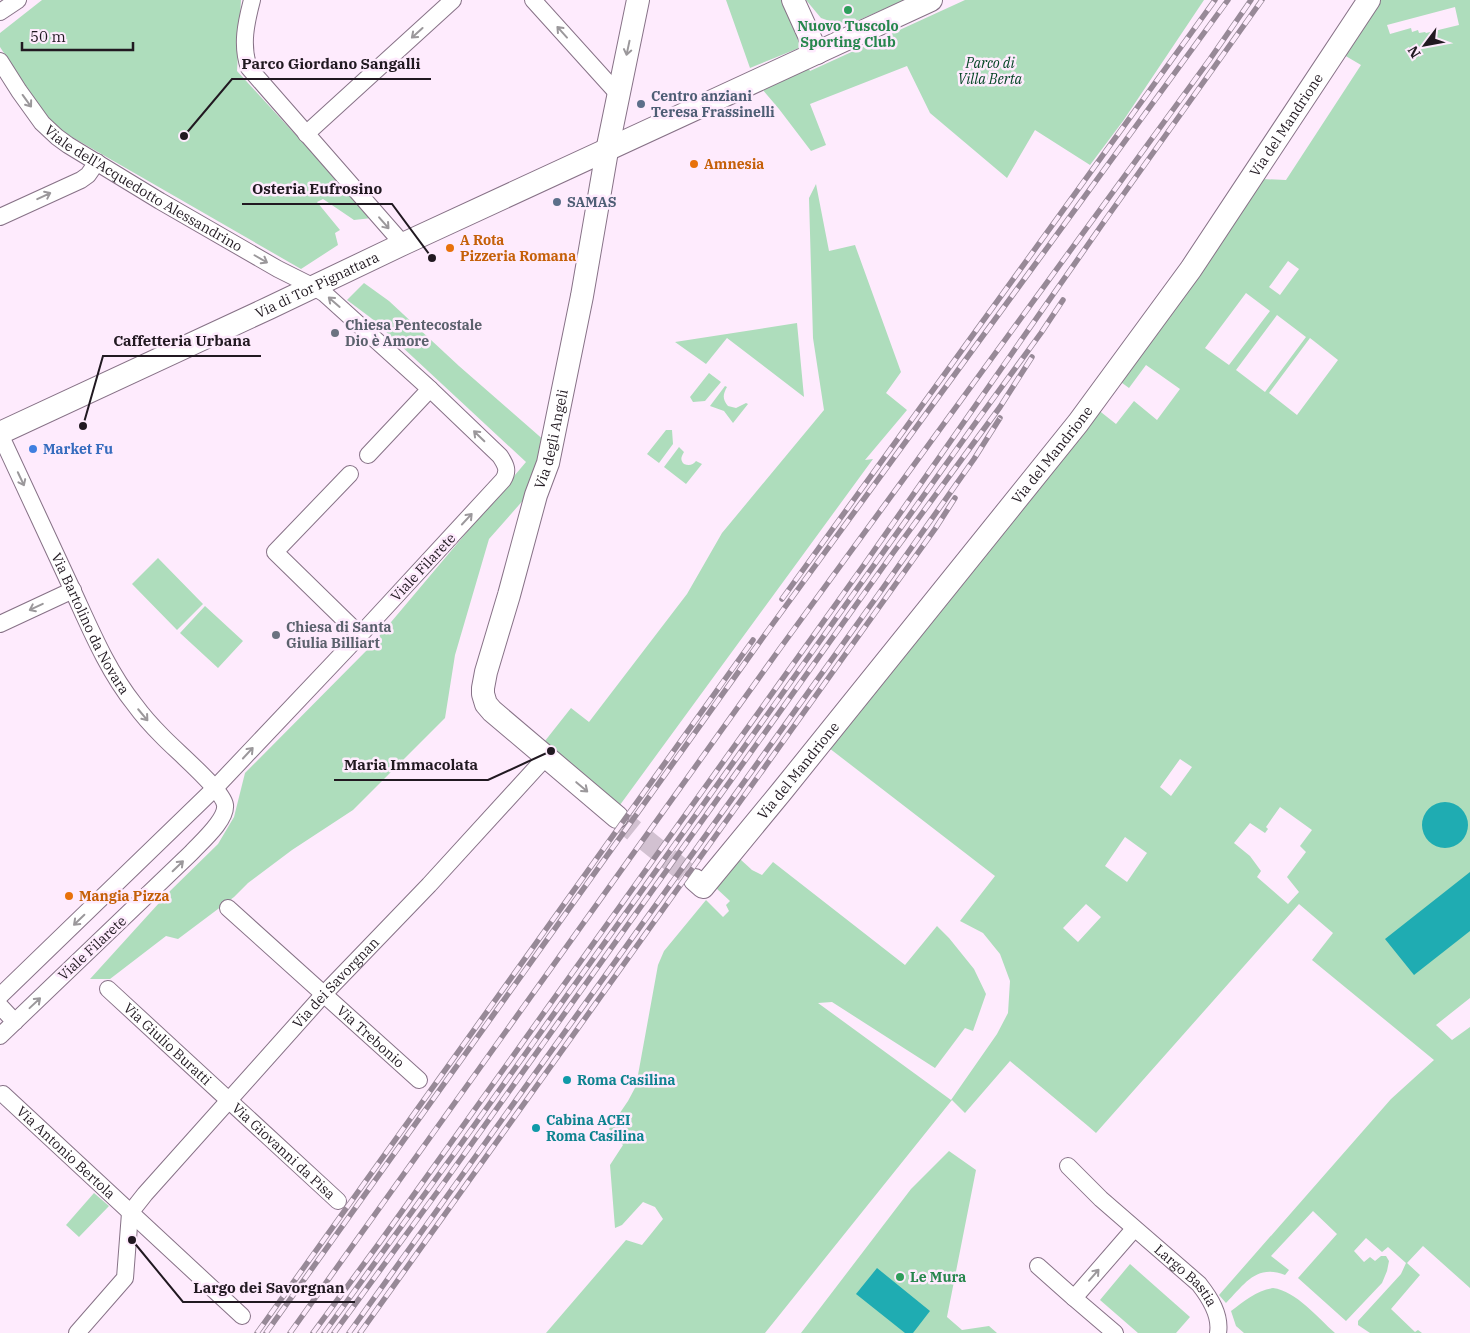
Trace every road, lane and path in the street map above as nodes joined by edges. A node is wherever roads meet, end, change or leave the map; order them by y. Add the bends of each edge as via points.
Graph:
1 (18, 0) edge
2 (252, 0) edge
3 (452, 0) edge
4 (533, 0) edge
5 (638, 0) edge
6 (793, 0) edge
7 (931, 0) edge
8 (1369, 0) edge
9 (0, 12) edge
10 (817, 53) junction
11 (0, 60) edge
12 (618, 94) junction
13 (306, 134) junction
14 (607, 151) junction
15 (97, 162) junction
16 (0, 217) edge
17 (403, 244) junction
18 (314, 287) junction
19 (430, 389) junction
20 (0, 434) edge
21 (368, 455) dead end
22 (350, 474) dead end
23 (506, 474) joint
24 (73, 590) junction
25 (0, 624) edge
26 (360, 635) junction
27 (546, 757) junction
28 (215, 788) junction
29 (617, 817) tunnel mouth
30 (699, 884) dead end
31 (228, 908) dead end
32 (108, 989) dead end
33 (323, 995) junction
34 (0, 996) edge
35 (0, 1006) edge
36 (15, 1022) junction
37 (0, 1036) edge
38 (419, 1080) dead end
39 (3, 1094) dead end
40 (229, 1100) junction
41 (1068, 1166) dead end
42 (338, 1201) dead end
43 (130, 1213) junction
44 (1134, 1228) junction
45 (1038, 1266) dead end
46 (1074, 1298) junction
47 (242, 1316) dead end
48 (77, 1333) edge
49 (1115, 1333) edge
50 (1218, 1333) edge

1 - 9 street
2 - 13 street via 245,35 249,68
3 -> 13 street
12 -> 4 street
5 -> 12 street, Via degli Angeli
6 - 10 street
7 - 10 street, Via di Tor Pignattara
8 - 30 street, Via del Mandrione via 1191,269 1078,423 782,792
10 - 14 street, Via di Tor Pignattara
11 -> 15 street, Viale dell'Acquedotto Alessandrino via 42,123 68,145
12 - 14 street, Via degli Angeli
13 -> 17 street
14 - 17 street, Via di Tor Pignattara
14 - 27 street, Via degli Angeli via 548,462 483,688 490,709
16 -> 15 street via 81,180
15 -> 18 street, Viale dell'Acquedotto Alessandrino
17 - 18 street, Via di Tor Pignattara
19 -> 18 street, Viale dell'Acquedotto Alessandrino via 334,301
18 - 20 street, Via di Tor Pignattara
19 - 21 street
23 -> 19 street, Viale dell'Acquedotto Alessandrino via 500,456
20 -> 24 street, Via Bartolino da Novara
22 - 26 street via 275,552
26 -> 23 street, Viale Filarete
24 -> 25 street
24 -> 28 street, Via Bartolino da Novara via 100,648 133,704
28 -> 26 street, Viale Filarete
27 -> 29 street, Via degli Angeli
27 - 33 street, Via dei Savorgnan
28 -> 34 street, Viale Filarete
36 -> 28 street, Viale Filarete via 216,826 226,807
31 - 33 street, Via Trebonio
32 - 40 street, Via Giulio Buratti
33 - 38 street, Via Trebonio
33 - 40 street, Via dei Savorgnan
35 - 36 street
36 - 37 street, Viale Filarete
39 - 43 street, Via Antonio Bertola
40 - 42 street, Via Giovanni da Pisa
40 - 43 street, Via dei Savorgnan
41 - 44 street, Largo Bastia
43 - 47 street, Via Antonio Bertola
43 - 48 street via 125,1278
46 -> 44 street
44 - 50 street, Largo Bastia via 1204,1291 1217,1314
45 - 46 street
46 - 49 street

